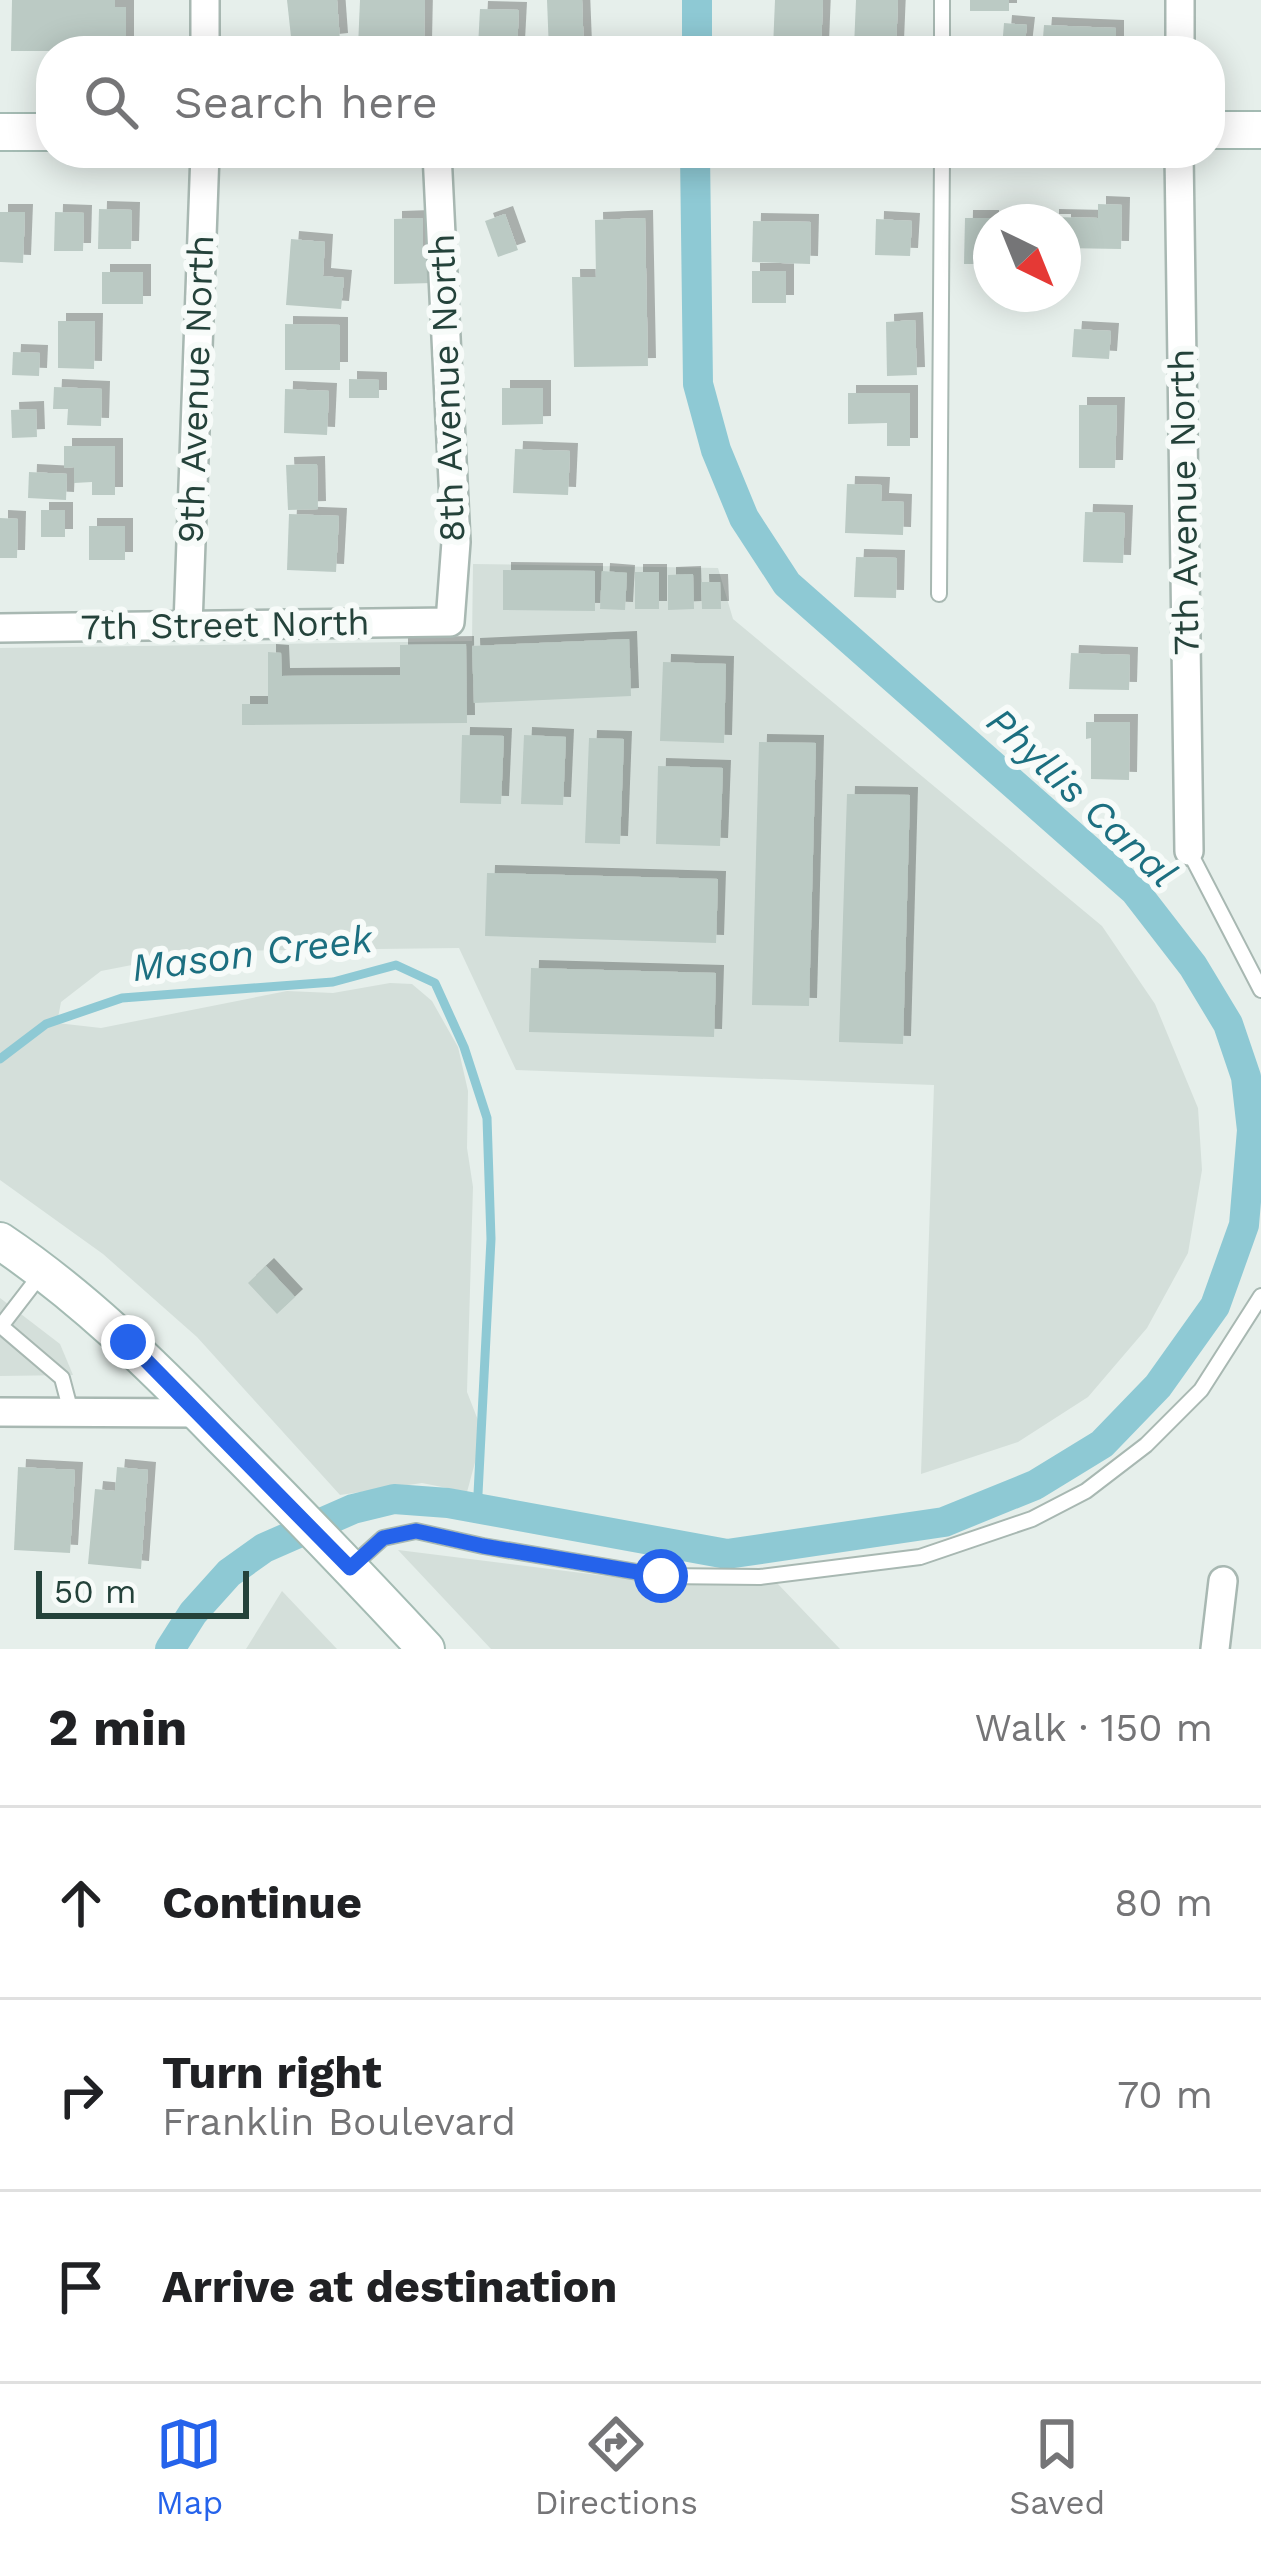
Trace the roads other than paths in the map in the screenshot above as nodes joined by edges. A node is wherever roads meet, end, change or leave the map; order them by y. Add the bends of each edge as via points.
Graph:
1 (205, 0) edge
2 (942, 0) edge
3 (1180, 0) edge
4 (205, 36) edge
5 (942, 36) edge
6 (1180, 36) edge
7 (1225, 130) edge
8 (1261, 130) edge
9 (0, 132) edge
10 (36, 132) edge
11 (204, 168) edge
12 (438, 168) edge
13 (942, 168) edge
14 (1179, 168) edge
15 (939, 594) dead end
16 (450, 622) joint
17 (188, 625) junction
18 (0, 628) edge
19 (1189, 851) joint
20 (1261, 990) edge
21 (0, 1240) edge
22 (44, 1270) junction
23 (1261, 1296) edge
24 (0, 1412) edge
25 (70, 1412) junction
26 (199, 1413) junction
27 (347, 1564) junction
28 (1223, 1581) dead end
29 (426, 1649) edge
30 (1215, 1649) edge

1 - 4 street
2 - 5 lane
3 - 6 street
7 - 8 main road
9 - 10 main road
11 - 17 street, 9th Avenue North
12 - 16 street, 8th Avenue North via 456,542
13 - 15 lane
14 - 19 street, 7th Avenue North
16 - 17 street, 7th Street North
17 - 18 street, 7th Street North
19 - 20 lane
21 - 22 main road
22 - 25 lane via 1,1326 62,1378
22 - 26 main road
23 - 27 lane via 1201,1390 1086,1491 1032,1519 920,1557 760,1577 661,1576 416,1531 383,1538
24 - 25 street
25 - 26 street
26 - 27 main road
27 - 29 main road
28 - 30 street

